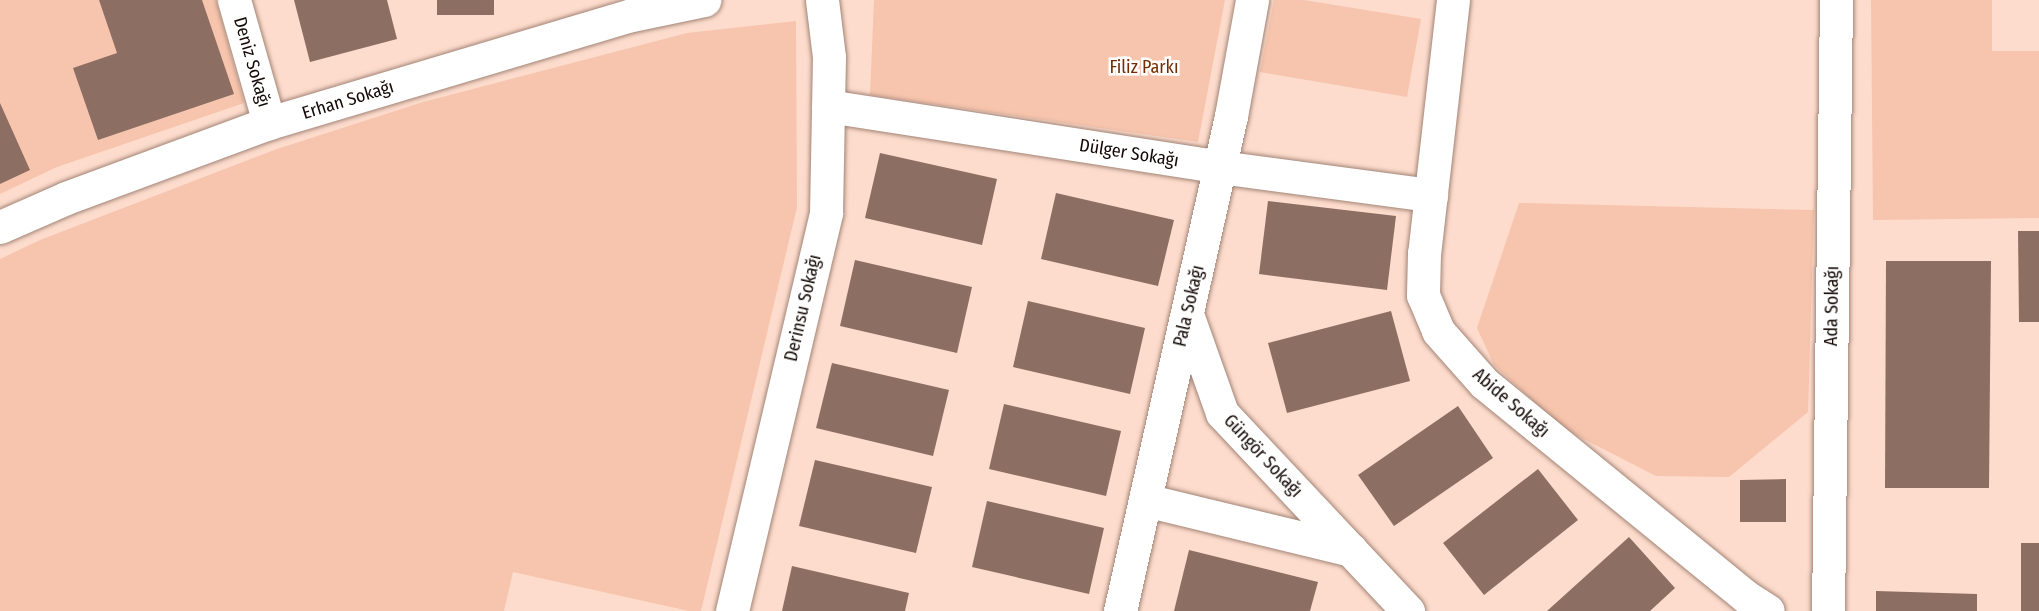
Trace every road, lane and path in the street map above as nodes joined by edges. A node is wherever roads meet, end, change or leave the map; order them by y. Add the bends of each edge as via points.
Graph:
1 (234, 0) edge
2 (704, 0) edge
3 (822, 0) edge
4 (1252, 0) edge
5 (1453, 0) edge
6 (1836, 0) edge
7 (828, 106) junction
8 (269, 123) junction
9 (1220, 167) junction
10 (1431, 195) junction
11 (0, 227) edge
12 (1187, 314) junction
13 (1145, 500) junction
14 (1351, 550) junction
15 (732, 611) edge
16 (1120, 611) edge
17 (1408, 611) edge
18 (1768, 611) edge
19 (1828, 611) edge

1 - 8 street, Deniz Sokağı
2 - 8 street, Erhan Sokağı via 632,15
3 - 7 street, Derinsu Sokağı via 829,57
4 - 9 street, Pala Sokağı
5 - 10 street, Abide Sokağı
6 - 19 street, Ada Sokağı
7 - 9 street, Dülger Sokağı
7 - 15 street, Derinsu Sokağı via 826,213
8 - 11 street, Erhan Sokağı via 66,198
9 - 10 street, Dülger Sokağı
9 - 12 street, Pala Sokağı
10 - 18 street, Abide Sokağı via 1422,295 1438,331 1484,383
12 - 13 street, Pala Sokağı
12 - 14 street, Güngör Sokağı via 1222,413
13 - 14 street
13 - 16 street, Pala Sokağı
14 - 17 street, Güngör Sokağı

